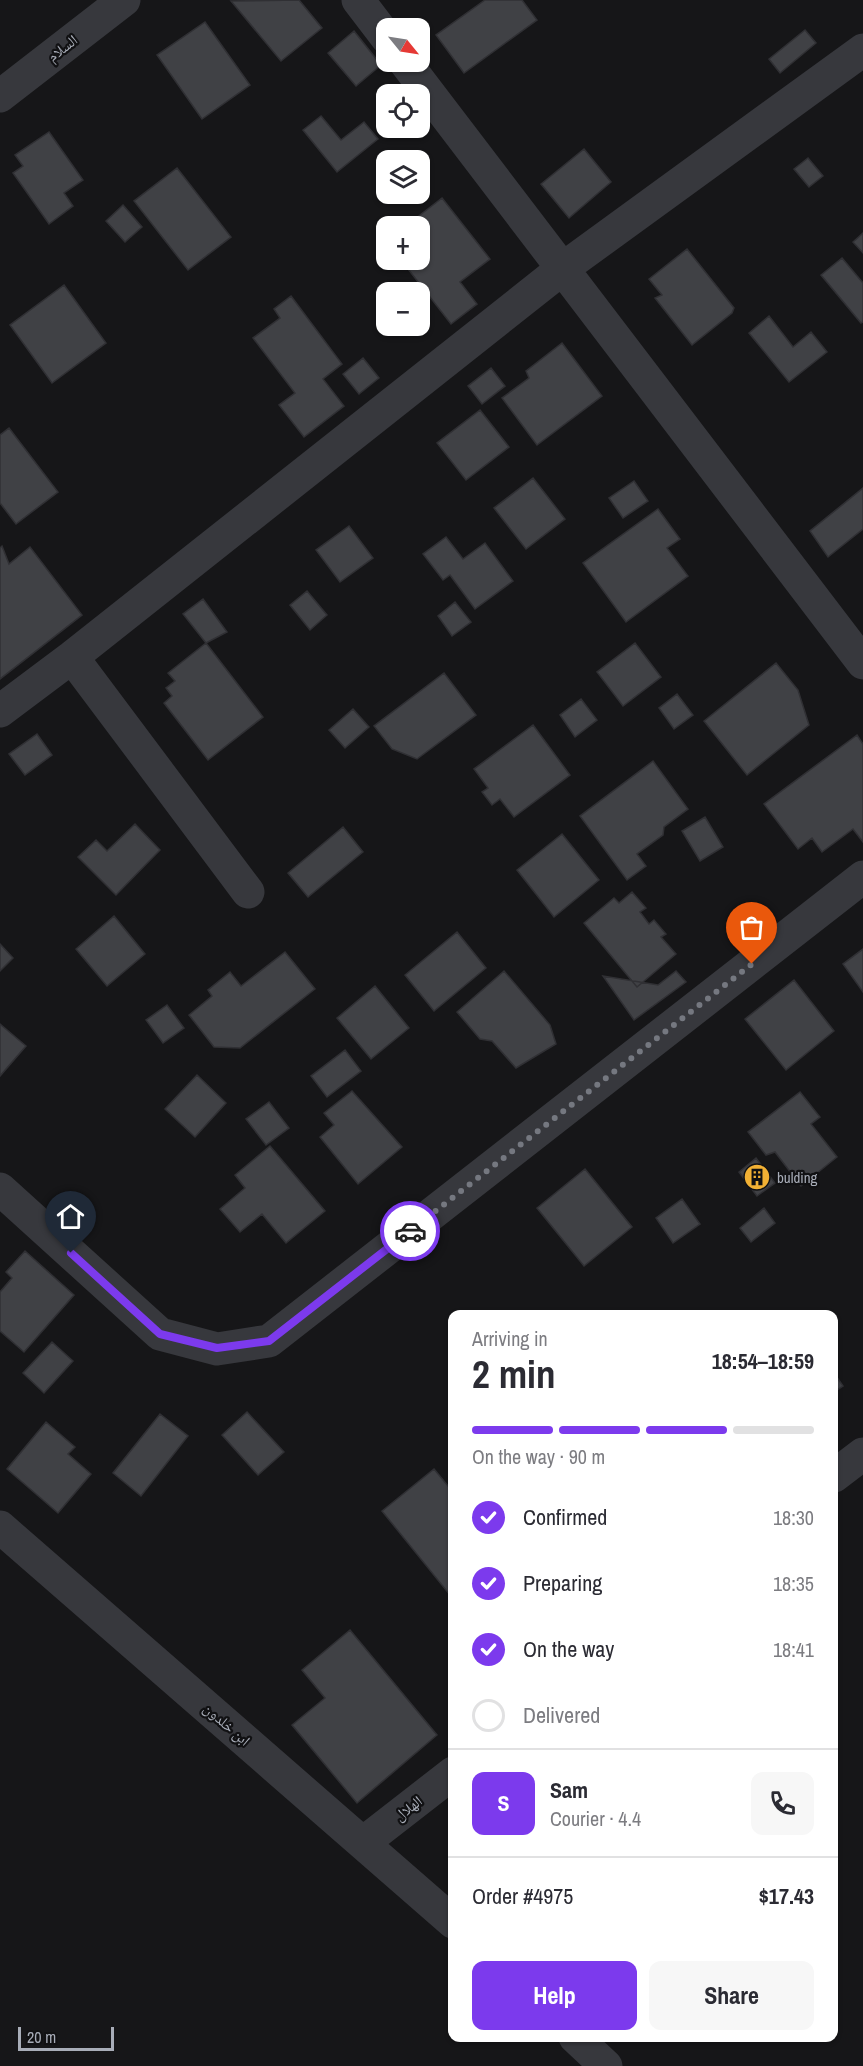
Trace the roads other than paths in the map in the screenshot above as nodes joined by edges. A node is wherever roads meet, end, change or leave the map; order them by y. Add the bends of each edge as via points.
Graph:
1 (124, 0) edge
2 (358, 0) edge
3 (376, 24) edge
4 (863, 50) edge
5 (413, 72) edge
6 (0, 96) edge
7 (562, 269) junction
8 (72, 657) junction
9 (863, 663) edge
10 (0, 711) edge
11 (863, 877) edge
12 (248, 892) dead end
13 (0, 1189) edge
14 (863, 1454) edge
15 (838, 1473) edge
16 (0, 1527) edge
17 (448, 1777) edge
18 (363, 1843) junction
19 (448, 1918) edge
20 (580, 2042) edge
21 (606, 2066) edge

1 - 6 street, السلام
2 - 3 street
4 - 7 street
5 - 7 street
7 - 8 street
7 - 9 street
8 - 10 street
8 - 12 street
11 - 13 street via 269,1341 217,1348 160,1334
14 - 15 street
16 - 18 street, ابن خلدون
17 - 18 street, الهلال
18 - 19 street, ابن خلدون
20 - 21 street

